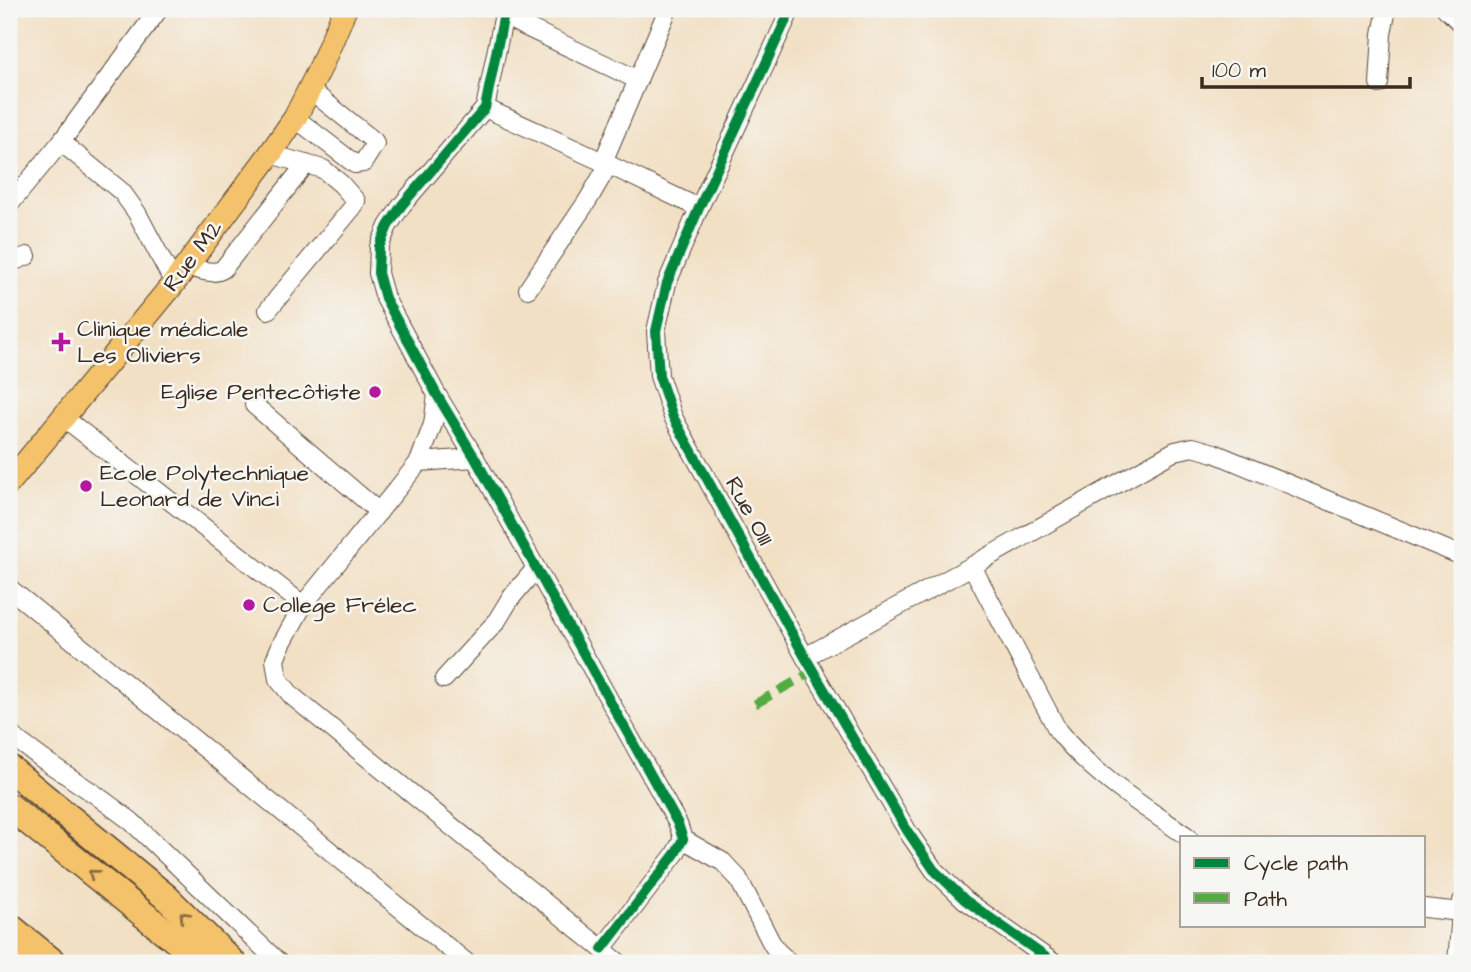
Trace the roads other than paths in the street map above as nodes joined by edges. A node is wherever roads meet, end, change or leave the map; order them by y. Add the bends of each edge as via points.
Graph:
1 (159, 9) edge
2 (345, 9) edge
3 (668, 9) edge
4 (790, 9) edge
5 (1387, 9) edge
6 (1446, 9) edge
7 (504, 13) edge
8 (1462, 24) edge
9 (638, 80) junction
10 (1379, 84) dead end
11 (309, 89) junction
12 (485, 107) junction
13 (295, 118) junction
14 (61, 142) junction
15 (270, 154) junction
16 (606, 163) junction
17 (306, 164) junction
18 (9, 205) edge
19 (699, 208) junction
20 (27, 256) dead end
21 (9, 263) edge
22 (180, 274) junction
23 (528, 289) dead end
24 (268, 310) dead end
25 (438, 395) junction
26 (254, 405) dead end
27 (62, 417) junction
28 (475, 458) junction
29 (419, 462) junction
30 (9, 483) edge
31 (379, 512) junction
32 (1462, 556) edge
33 (972, 566) junction
34 (536, 568) junction
35 (9, 588) edge
36 (303, 604) junction
37 (805, 657) junction
38 (444, 680) dead end
39 (9, 734) edge
40 (9, 768) edge
41 (9, 806) edge
42 (1187, 836) edge
43 (683, 839) junction
44 (1462, 901) edge
45 (1426, 908) edge
46 (1461, 912) edge
47 (9, 926) edge
48 (602, 949) junction
49 (9, 957) edge
50 (17, 963) edge
51 (54, 963) edge
52 (204, 963) edge
53 (233, 963) edge
54 (279, 963) edge
55 (467, 963) edge
56 (619, 963) edge
57 (790, 963) edge
58 (1054, 963) edge
59 (1457, 963) edge

1 - 14 street
2 - 11 main road, Rue M2
3 - 9 street
4 - 19 street, Rue O111
5 - 10 street
6 - 8 street
7 - 9 street
7 - 12 street
9 - 16 street
11 - 13 main road, Rue M2
11 - 13 street via 375,144 363,163 355,164
12 - 16 street
12 - 25 street via 402,205 379,247 378,273 385,298
13 - 15 main road, Rue M2
14 - 18 street
14 - 22 street via 122,192
15 - 17 street
15 - 22 main road, Rue M2
16 - 19 street
16 - 23 street via 588,200
17 - 22 street via 223,269
17 - 24 street via 323,169 356,201
19 - 37 street, Rue O111 via 667,283 656,331 659,376 673,417
20 - 21 street
22 - 27 main road, Rue M2
25 - 28 street
25 - 29 street
26 - 31 street
27 - 30 main road, Rue M2
27 - 36 street
28 - 29 street
28 - 34 street
29 - 31 street
31 - 36 street
32 - 33 street via 1194,447 1175,451
33 - 37 street
33 - 42 street via 1068,744 1120,790
34 - 38 street
34 - 43 street
35 - 55 street
36 - 48 street via 275,660 278,679 292,696
37 - 58 street, Rue O111 via 934,870 965,900
39 - 54 street via 131,821
53 -> 40 highway via 166,897
52 -> 41 highway
43 - 48 street
43 - 57 street via 723,862 738,877 771,942
44 - 46 street
45 - 46 street
46 - 59 street
47 - 51 highway
48 - 56 street
49 - 50 highway

